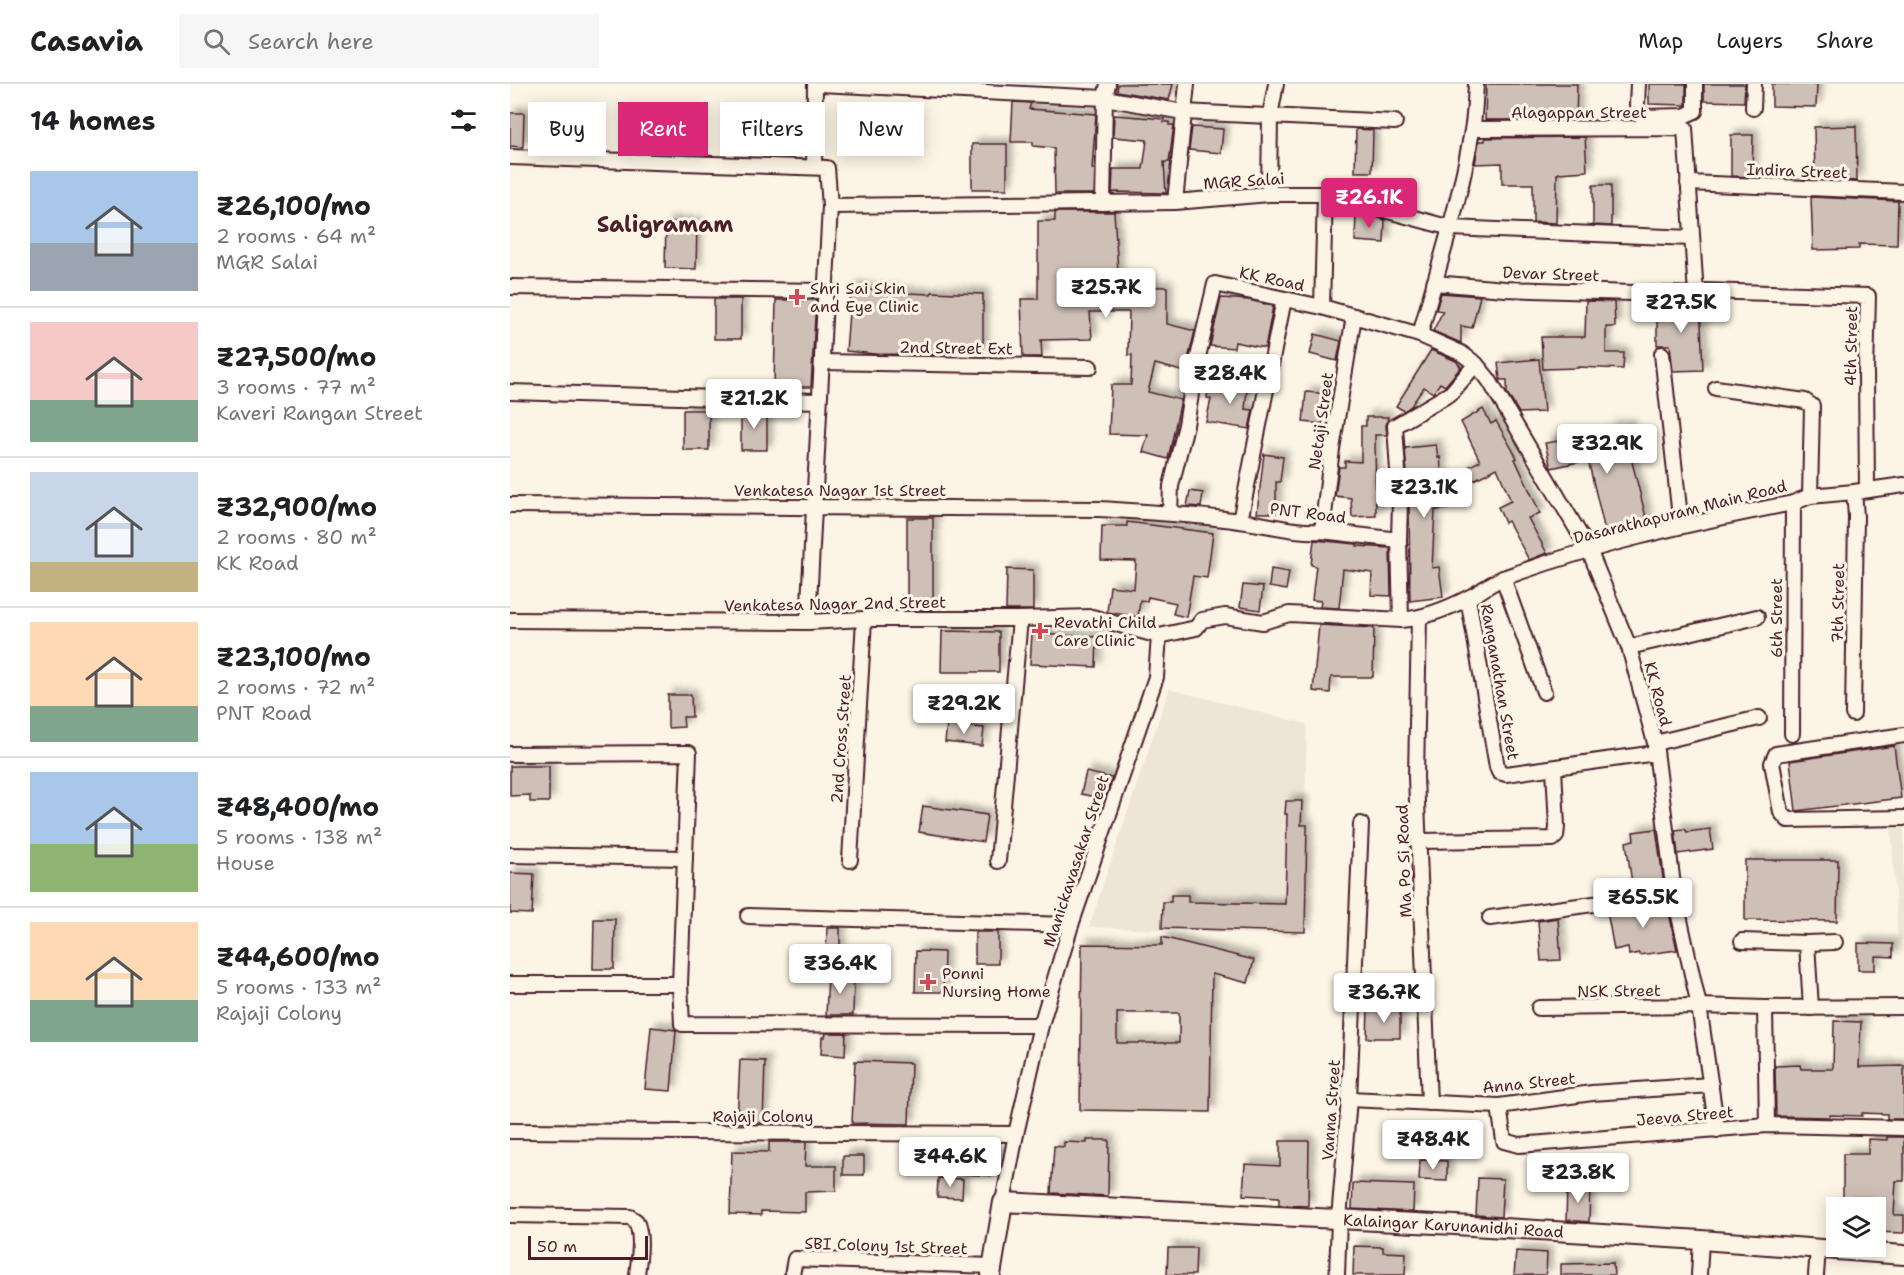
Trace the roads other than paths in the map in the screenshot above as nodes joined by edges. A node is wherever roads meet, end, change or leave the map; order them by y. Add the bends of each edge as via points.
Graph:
1 (814, 84) edge
2 (819, 84) edge
3 (1108, 84) edge
4 (1187, 84) edge
5 (1275, 84) edge
6 (1476, 84) edge
7 (1638, 84) edge
8 (1695, 84) edge
9 (1754, 84) edge
10 (1105, 98) junction
11 (1754, 108) dead end
12 (1183, 112) junction
13 (1270, 116) junction
14 (1395, 122) dead end
15 (1473, 129) junction
16 (510, 157) edge
17 (814, 167) junction
18 (1688, 183) junction
19 (1904, 192) edge
20 (1269, 194) junction
21 (1325, 194) junction
22 (1175, 202) junction
23 (1103, 203) junction
24 (830, 206) junction
25 (1451, 228) junction
26 (1691, 238) junction
27 (1434, 283) junction
28 (510, 287) edge
29 (826, 291) junction
30 (1700, 293) junction
31 (1284, 299) junction
32 (1322, 307) junction
33 (1354, 316) junction
34 (1420, 335) junction
35 (1662, 354) dead end
36 (822, 362) junction
37 (1476, 364) junction
38 (1089, 367) dead end
39 (1716, 388) dead end
40 (510, 392) edge
41 (818, 401) junction
42 (1904, 485) edge
43 (1861, 491) junction
44 (1810, 496) junction
45 (1793, 503) junction
46 (510, 505) edge
47 (814, 507) junction
48 (1170, 513) junction
49 (1240, 520) junction
50 (1681, 526) junction
51 (1322, 531) junction
52 (1398, 540) junction
53 (1589, 550) junction
54 (1503, 578) junction
55 (1468, 598) junction
56 (1757, 617) dead end
57 (1419, 618) junction
58 (864, 619) junction
59 (1020, 619) junction
60 (510, 620) edge
61 (1401, 620) junction
62 (808, 622) junction
63 (1159, 636) junction
64 (1629, 647) junction
65 (1544, 692) dead end
66 (1853, 714) dead end
67 (1759, 718) dead end
68 (1792, 734) dead end
69 (1904, 735) edge
70 (1656, 748) junction
71 (510, 753) edge
72 (1554, 768) junction
73 (1904, 818) edge
74 (1361, 824) dead end
75 (1420, 841) junction
76 (510, 855) edge
77 (685, 858) junction
78 (850, 860) dead end
79 (998, 861) dead end
80 (1674, 893) junction
81 (748, 916) dead end
82 (1490, 918) dead end
83 (1071, 925) junction
84 (1742, 941) dead end
85 (1835, 942) dead end
86 (1807, 943) junction
87 (510, 984) edge
88 (680, 984) junction
89 (1699, 1006) junction
90 (1904, 1007) edge
91 (1539, 1008) dead end
92 (1765, 1008) junction
93 (1811, 1008) junction
94 (1041, 1025) junction
95 (1711, 1085) junction
96 (1349, 1099) junction
97 (1429, 1103) junction
98 (1499, 1106) junction
99 (1767, 1125) junction
100 (1904, 1128) edge
101 (1717, 1130) junction
102 (510, 1131) edge
103 (1016, 1134) junction
104 (1003, 1202) junction
105 (510, 1215) edge
106 (1339, 1219) junction
107 (1701, 1240) junction
108 (1818, 1249) junction
109 (1904, 1255) edge
110 (992, 1271) edge
111 (637, 1275) edge
112 (792, 1275) edge
113 (1337, 1275) edge
114 (1699, 1275) edge
115 (1816, 1275) edge

1 - 17 street
2 - 10 street
3 - 10 street
4 - 12 street
5 - 13 street
6 - 15 street
7 - 8 street via 1638,114 1643,117 1691,114 1695,111
9 - 11 street
10 - 12 street
10 - 23 street
12 - 13 street
12 - 22 street
13 - 14 street
13 - 20 street
15 - 18 street, Alagappan Street via 1685,128
15 - 25 street
16 - 17 street
17 - 24 street via 827,168
18 - 19 street, Indira Street
18 - 26 street
20 - 21 street, MGR Salai
20 - 22 street, MGR Salai
21 - 25 street, MGR Salai
21 - 32 street, KK Road
22 - 23 street, MGR Salai
23 - 24 street, MGR Salai
24 - 29 street
25 - 26 street, MGR Salai
25 - 27 street
26 - 30 street
27 - 30 street, Devar Street via 1506,289
27 - 34 street
28 - 29 street
29 - 36 street
30 - 43 street, 4th Street via 1869,296
31 - 32 street, KK Road
31 - 48 street, KK Road via 1215,284 1171,486
31 - 49 street
32 - 33 street, KK Road
33 - 34 street, KK Road
33 - 51 street, Netaji Street
34 - 37 street, KK Road
35 - 50 street
36 - 38 street, 2nd Street Ext
36 - 41 street
37 - 52 street via 1451,393 1395,426 1400,501
37 - 53 street, KK Road
39 - 44 street via 1805,400 1812,406
40 - 41 street
41 - 47 street
42 - 43 street, Dasarathapuram Main Road
43 - 44 street, Dasarathapuram Main Road
43 - 66 street, 7th Street via 1856,516
44 - 45 street, Dasarathapuram Main Road
45 - 50 street, Dasarathapuram Main Road
45 - 68 street, 6th Street
46 - 47 street, Venkatesa Nagar 1st Street
47 - 48 street, Venkatesa Nagar 1st Street
47 - 62 street
48 - 49 street, PNT Road
49 - 51 street, PNT Road
50 - 53 street, Dasarathapuram Main Road
51 - 52 street, PNT Road
52 - 61 street
53 - 54 street, Dasarathapuram Main Road
53 - 64 street, KK Road
54 - 55 street, Dasarathapuram Main Road
54 - 65 street
55 - 57 street, Dasarathapuram Main Road
55 - 72 street, Ranganathan Street via 1499,772
56 - 64 street
57 - 61 street, Dasarathapuram Main Road
57 - 75 street, Ma Po Si Road via 1416,777
58 - 59 street, Venkatesa Nagar 2nd Street
58 - 62 street, Venkatesa Nagar 2nd Street
58 - 78 street, 2nd Cross Street
59 - 63 street, Venkatesa Nagar 2nd Street via 1092,617
59 - 79 street
60 - 62 street, Venkatesa Nagar 2nd Street
61 - 63 street, Dasarathapuram Main Road via 1289,614 1263,622 1225,616 1202,620 1196,628
63 - 83 street, Manickavasakar Street via 1156,677
64 - 70 street, KK Road
67 - 70 street
69 - 73 street via 1776,754 1772,763 1781,812 1788,820
70 - 72 street
70 - 80 street, KK Road
71 - 77 street via 689,753
72 - 75 street via 1557,827 1553,839
74 - 96 street, Vanna Street
75 - 97 street, Ma Po Si Road
76 - 77 street
77 - 88 street
80 - 82 street
80 - 89 street, KK Road
81 - 83 street
83 - 94 street, Manickavasakar Street
84 - 86 street
85 - 86 street
86 - 93 street
87 - 88 street
88 - 94 street via 682,1024
89 - 91 street, NSK Street
89 - 92 street, NSK Street
89 - 95 street, KK Road
90 - 93 street, NSK Street
92 - 93 street, NSK Street
92 - 99 street
94 - 103 street, Manickavasakar Street
95 - 98 street, Anna Street via 1592,1093
95 - 101 street, KK Road
96 - 97 street, Anna Street
96 - 106 street, Vanna Street
97 - 98 street, Anna Street
98 - 101 street, Jeeva Street via 1504,1141 1519,1145
99 - 100 street, Jeeva Street
99 - 101 street, Jeeva Street
102 - 103 street, Rajaji Colony
103 - 104 street, Manickavasakar Street
104 - 106 street, Kalaingar Karunanidhi Road
104 - 110 street
105 - 111 street via 630,1217 640,1229
106 - 107 street, Kalaingar Karunanidhi Road
106 - 113 street, Vanna Street
107 - 108 street, Kalaingar Karunanidhi Road
107 - 114 street
108 - 109 street, Kalaingar Karunanidhi Road
108 - 115 street
110 - 112 street, SBI Colony 1st Street via 795,1259

